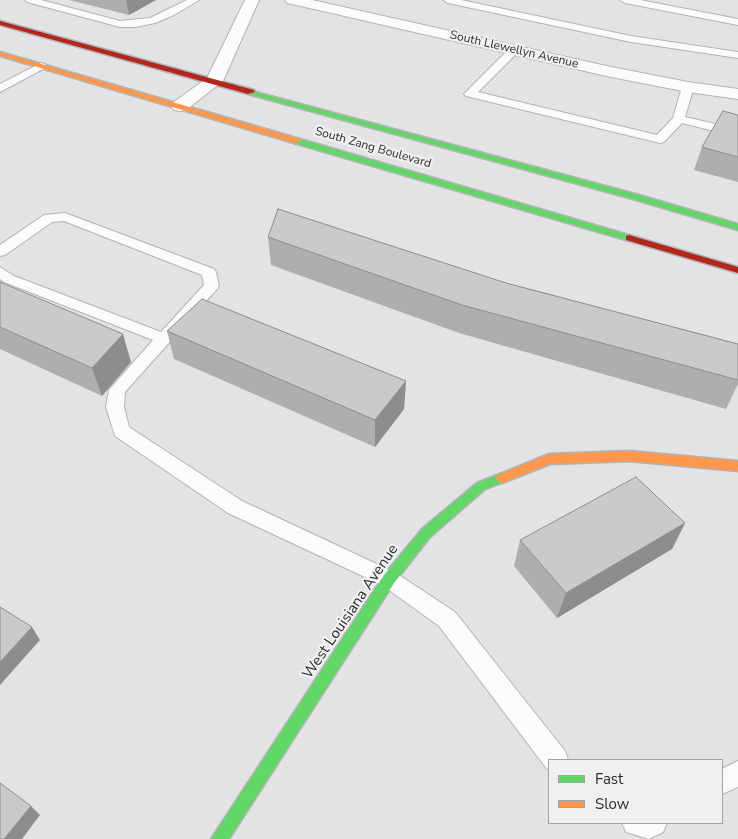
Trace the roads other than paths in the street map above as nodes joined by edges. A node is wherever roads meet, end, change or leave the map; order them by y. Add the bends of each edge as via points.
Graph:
1 (30, 0) edge
2 (194, 0) edge
3 (252, 0) edge
4 (292, 0) edge
5 (448, 0) edge
6 (625, 0) edge
7 (738, 22) edge
8 (0, 23) edge
9 (514, 50) junction
10 (0, 54) edge
11 (738, 55) edge
12 (41, 66) junction
13 (214, 81) junction
14 (688, 87) junction
15 (0, 89) edge
16 (738, 94) edge
17 (180, 106) junction
18 (679, 119) junction
19 (738, 133) edge
20 (738, 228) edge
21 (0, 252) edge
22 (738, 270) edge
23 (0, 272) edge
24 (165, 340) junction
25 (737, 469) edge
26 (389, 579) junction
27 (555, 759) edge
28 (738, 773) edge
29 (723, 781) edge
30 (638, 824) edge
31 (652, 824) edge
32 (219, 839) edge

1 - 2 lane via 120,24 158,18
3 - 13 street
4 - 9 street, South Llewellyn Avenue
5 - 11 lane via 631,39
6 - 7 lane
8 - 13 main road, South Zang Boulevard
9 - 14 street, South Llewellyn Avenue
9 - 18 lane via 470,94 660,139
10 - 12 main road, South Zang Boulevard
12 - 15 lane
12 - 17 main road, South Zang Boulevard
13 - 17 street
13 - 20 main road, South Zang Boulevard
14 - 16 street, South Llewellyn Avenue
14 - 18 lane
17 - 22 main road, South Zang Boulevard
18 - 19 lane
21 - 24 lane via 49,218 65,217 209,272 212,286
23 - 24 lane via 9,279
24 - 26 lane via 117,390 115,407 121,431 235,507
25 - 26 main road, West Louisiana Avenue via 630,456 549,459 482,486 426,533
26 - 27 lane via 447,619
26 - 32 main road, West Louisiana Avenue
28 - 29 lane
30 - 31 lane via 647,827

